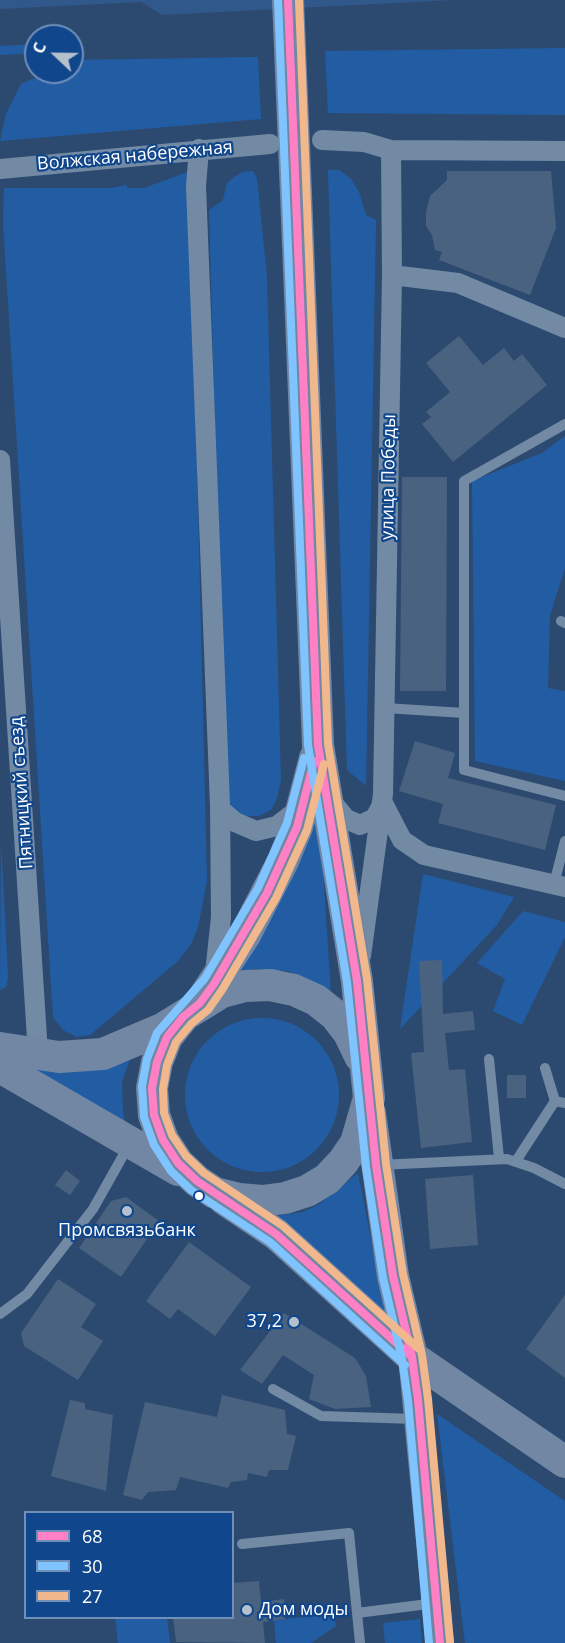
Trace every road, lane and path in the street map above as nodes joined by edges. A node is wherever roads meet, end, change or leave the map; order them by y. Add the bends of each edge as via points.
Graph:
1 (288, 0) edge
2 (322, 140) dead end
3 (270, 144) dead end
4 (199, 149) junction
5 (391, 150) junction
6 (565, 151) edge
7 (0, 169) edge
8 (393, 275) junction
9 (565, 328) edge
10 (565, 424) edge
11 (0, 460) edge
12 (386, 708) junction
13 (464, 713) junction
14 (565, 796) edge
15 (315, 799) junction
16 (383, 803) junction
17 (220, 809) junction
18 (565, 841) edge
19 (560, 885) edge
20 (357, 981) junction
21 (199, 1001) junction
22 (0, 1047) edge
23 (38, 1054) junction
24 (489, 1059) dead end
25 (0, 1067) edge
26 (545, 1068) dead end
27 (368, 1089) junction
28 (560, 1102) edge
29 (130, 1142) junction
30 (500, 1158) junction
31 (516, 1161) junction
32 (376, 1165) junction
33 (565, 1184) edge
34 (206, 1187) junction
35 (0, 1314) edge
36 (411, 1357) junction
37 (273, 1389) dead end
38 (419, 1419) junction
39 (565, 1462) edge
40 (242, 1544) dead end
41 (436, 1603) junction
42 (357, 1613) junction
43 (360, 1643) edge
44 (440, 1643) edge

1 - 15 main road, bridge via 318,745
2 - 5 street via 364,142
3 - 4 street, Волжская набережная
4 - 7 street, Волжская набережная
4 - 17 street via 196,186
5 - 6 street
5 - 8 street, улица Победы
8 - 9 street via 458,283
8 - 12 street, улица Победы
10 - 13 lane via 464,481
11 - 23 street, Пятницкий съезд
12 - 13 lane
12 - 16 street, улица Победы
13 - 14 lane via 464,770
15 - 16 street via 360,825 375,818
15 - 17 street via 277,826 256,831 235,822
15 - 20 main road
15 - 21 main road via 267,894
16 - 19 street via 402,840 424,855
16 - 20 street, улица Победы
17 - 21 street via 221,917
18 - 19 lane
20 - 27 main road
21 - 23 main road via 137,1041 103,1054 82,1058
21 - 27 main road via 245,986 270,985 316,1000 349,1033
21 - 34 main road via 167,1037 152,1088 154,1115 163,1140 178,1163
22 - 23 main road
24 - 30 lane
25 - 29 main road
26 - 28 lane
27 - 32 main road
27 - 34 main road via 356,1143 327,1179 307,1191 262,1201 238,1199
28 - 31 lane
29 - 34 main road
29 - 35 lane via 93,1209 27,1294
30 - 31 lane
30 - 32 lane
31 - 33 lane
32 - 36 main road via 393,1276
34 - 36 main road via 276,1234
36 - 38 main road
36 - 39 main road
37 - 38 lane via 321,1416
38 - 41 main road
40 - 42 lane via 349,1533
41 - 42 lane
41 - 44 main road
42 - 43 lane

